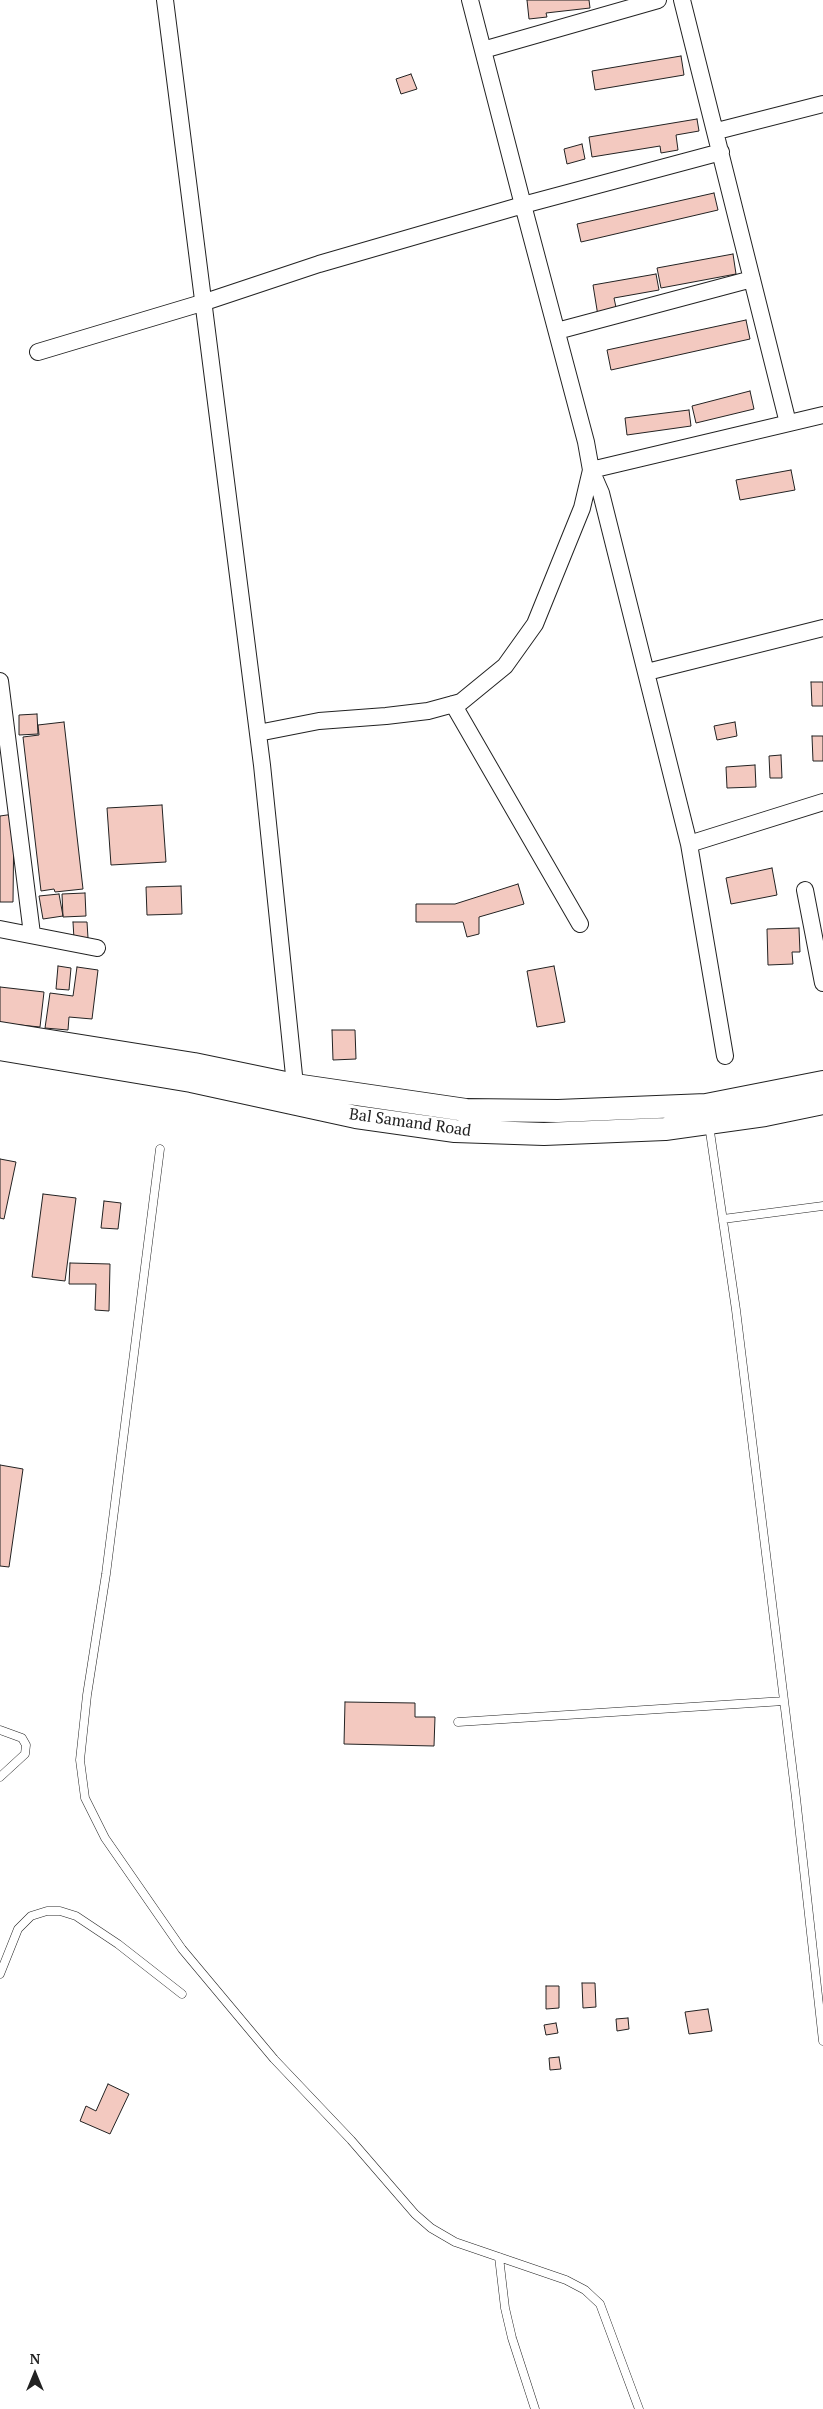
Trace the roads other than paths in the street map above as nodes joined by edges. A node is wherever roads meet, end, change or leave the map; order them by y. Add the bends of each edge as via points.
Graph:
1 (165, 0) edge
2 (470, 0) edge
3 (658, 0) edge
4 (682, 0) edge
5 (483, 50) junction
6 (823, 104) edge
7 (717, 131) junction
8 (721, 152) junction
9 (523, 205) junction
10 (752, 279) junction
11 (205, 302) junction
12 (556, 331) junction
13 (38, 352) dead end
14 (823, 414) edge
15 (788, 423) junction
16 (591, 470) junction
17 (823, 628) edge
18 (647, 672) junction
19 (0, 681) edge
20 (1, 699) edge
21 (453, 704) junction
22 (258, 733) junction
23 (823, 802) edge
24 (689, 844) junction
25 (805, 890) dead end
26 (580, 924) dead end
27 (0, 929) edge
28 (32, 934) junction
29 (97, 948) dead end
30 (823, 983) edge
31 (0, 1033) edge
32 (0, 1049) edge
33 (725, 1056) dead end
34 (823, 1082) edge
35 (295, 1085) junction
36 (823, 1103) edge
37 (709, 1124) junction
38 (160, 1149) dead end
39 (823, 1206) edge
40 (723, 1219) junction
41 (784, 1701) junction
42 (458, 1722) dead end
43 (0, 1730) edge
44 (0, 1777) edge
45 (0, 1974) edge
46 (820, 1979) edge
47 (182, 1994) dead end
48 (823, 2041) edge
49 (498, 2257) junction
50 (535, 2409) edge
51 (639, 2409) edge

1 - 11 street
2 - 5 street
3 - 5 street
4 - 7 street
5 - 9 street
6 - 7 street
7 - 8 street
8 - 9 street
8 - 10 street
9 - 11 street via 319,264
9 - 12 street
10 - 12 street
10 - 15 street
11 - 13 street
11 - 22 street
12 - 16 street
14 - 15 street
15 - 16 street
16 - 18 street via 601,493
16 - 21 street via 582,508 535,624 505,666 461,702
17 - 18 street
18 - 24 street
19 - 20 street
20 - 28 street
21 - 22 street via 428,711 319,721
21 - 26 street
22 - 35 street
23 - 24 street
24 - 33 street
25 - 30 street
27 - 28 street
28 - 29 street
31 - 35 main road, Bal Samand Road via 194,1064
32 - 37 main road, Bal Samand Road via 191,1082 356,1118 456,1131 544,1134
34 - 35 main road, Bal Samand Road via 706,1105 558,1111 466,1110
36 - 37 main road, Bal Samand Road
37 - 40 lane
38 - 49 lane via 106,1574 87,1694 80,1760 85,1798 105,1838 182,1949 274,2059 415,2214 455,2242
39 - 40 lane
40 - 41 lane
41 - 42 lane
41 - 46 lane
43 - 44 lane via 22,1738 26,1745 25,1754
45 - 47 lane via 18,1929 31,1916 60,1911 76,1916 118,1944
46 - 48 lane
49 - 50 lane via 512,2338
49 - 51 lane via 566,2280 585,2290 600,2304

